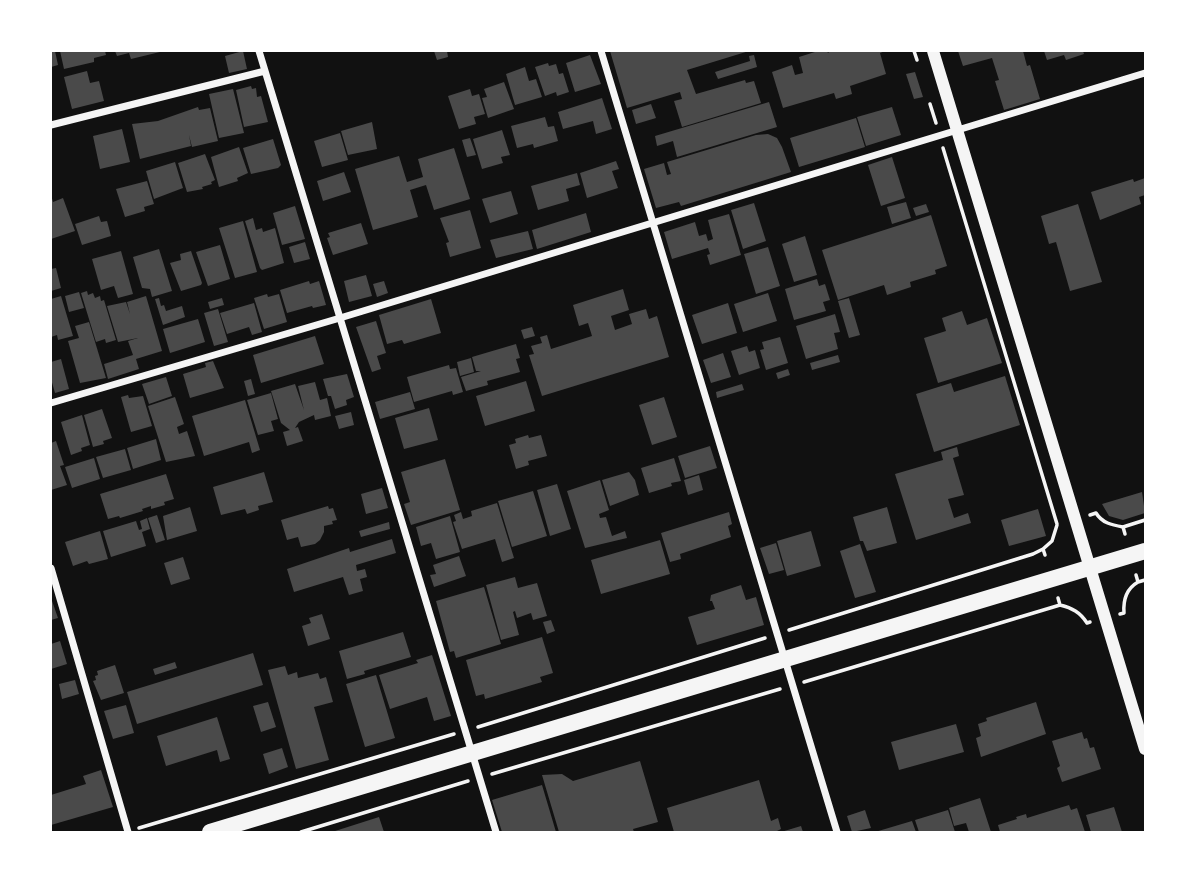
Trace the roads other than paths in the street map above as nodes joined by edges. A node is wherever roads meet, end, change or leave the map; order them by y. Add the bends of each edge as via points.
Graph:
1 (259, 51) edge
2 (601, 51) edge
3 (933, 51) edge
4 (265, 71) junction
5 (1145, 73) edge
6 (51, 125) edge
7 (956, 130) junction
8 (652, 223) junction
9 (340, 318) junction
10 (51, 403) edge
11 (1145, 551) edge
12 (1091, 566) junction
13 (51, 568) edge
14 (785, 658) junction
15 (1145, 749) edge
16 (473, 752) junction
17 (128, 832) edge
18 (210, 832) edge
19 (496, 832) edge
20 (836, 832) edge

1 - 4 street
2 - 8 street
3 - 7 street
4 - 6 street
4 - 9 street
5 - 7 street
7 - 8 street
7 - 12 street
8 - 9 street
8 - 14 street
9 - 10 street
9 - 16 street
11 - 12 main road
12 - 14 main road
12 - 15 street
13 - 17 street
14 - 16 main road
14 - 20 street
16 - 18 main road
16 - 19 street

